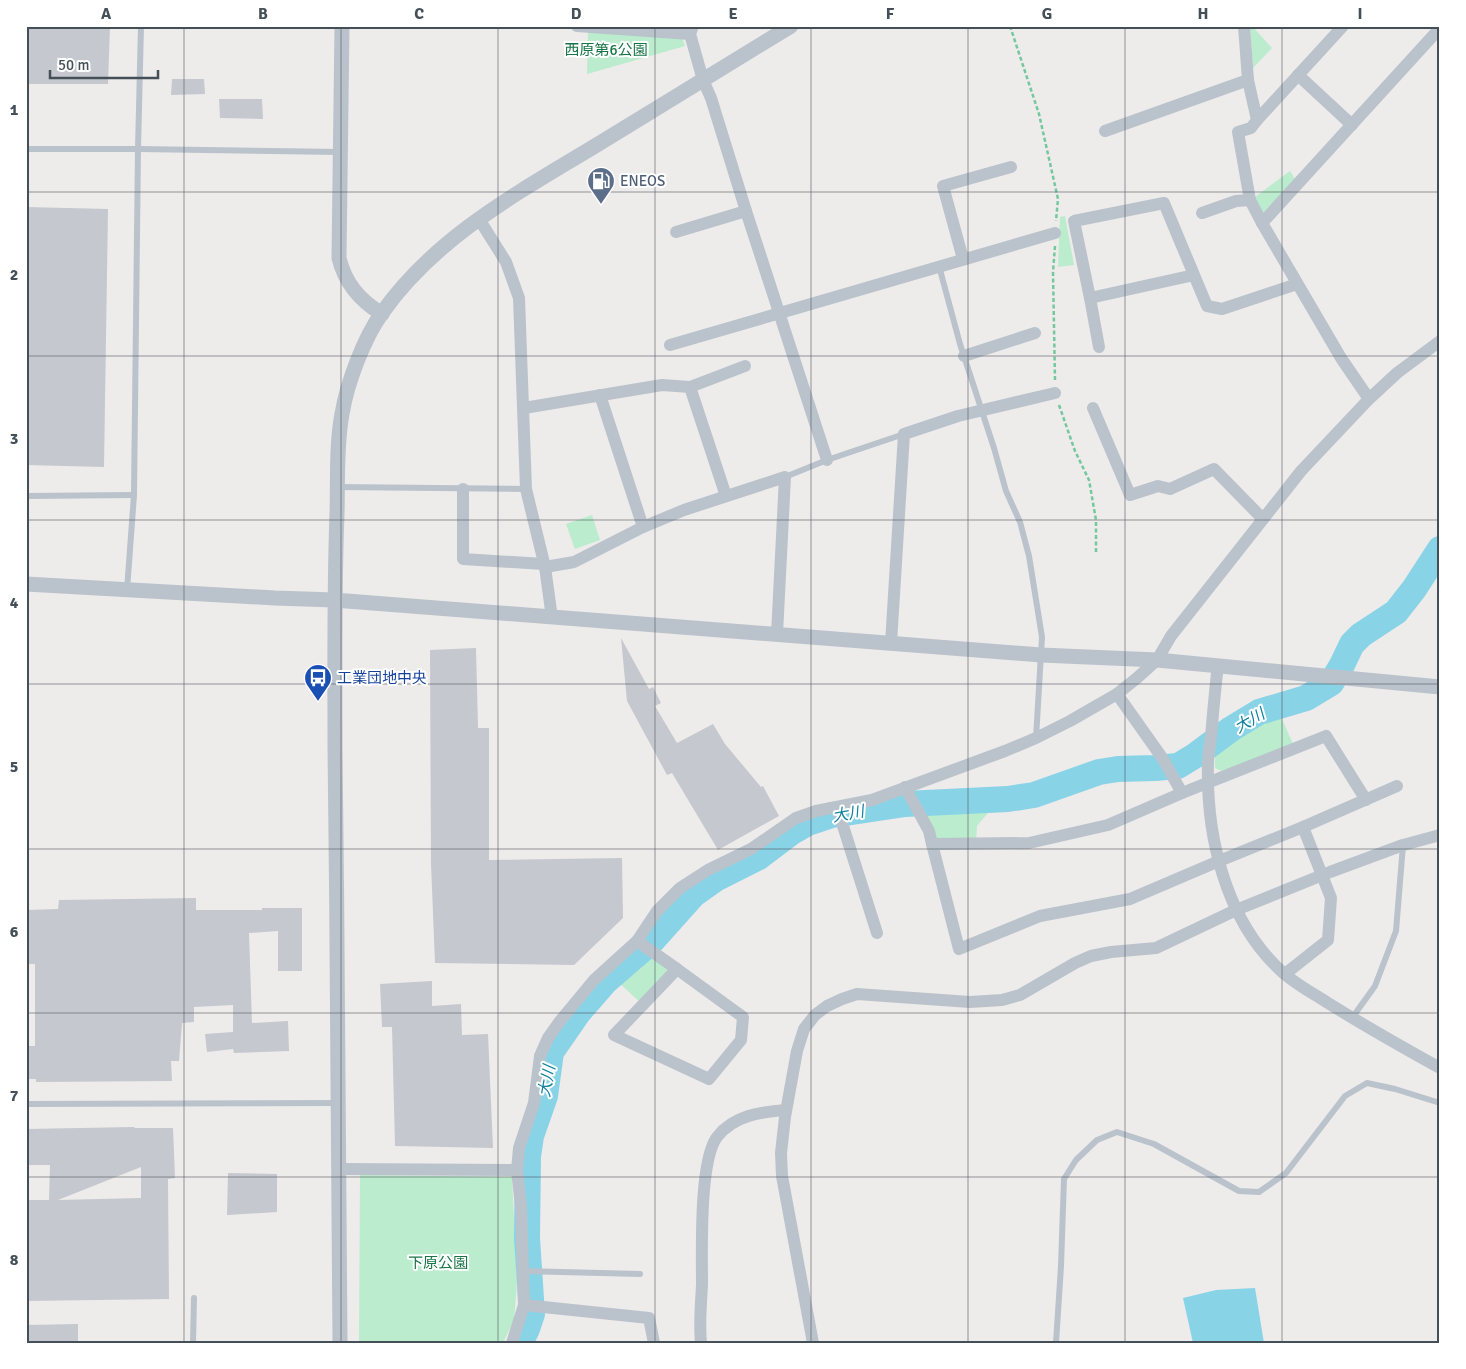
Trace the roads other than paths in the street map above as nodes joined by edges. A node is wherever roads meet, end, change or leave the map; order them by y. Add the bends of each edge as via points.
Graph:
1 (141, 26) edge
2 (342, 26) edge
3 (577, 26) edge
4 (791, 26) edge
5 (1244, 26) edge
6 (1343, 26) edge
7 (1440, 28) edge
8 (691, 30) edge
9 (1298, 75) junction
10 (703, 80) junction
11 (1248, 80) junction
12 (1257, 120) junction
13 (1352, 125) junction
14 (1105, 131) dead end
15 (26, 149) edge
16 (138, 149) junction
17 (340, 152) junction
18 (1011, 167) dead end
19 (1250, 200) junction
20 (746, 211) junction
21 (1202, 213) dead end
22 (479, 219) junction
23 (1262, 223) junction
24 (676, 232) dead end
25 (1056, 233) road end
26 (963, 259) junction
27 (939, 266) junction
28 (1194, 275) junction
29 (1297, 284) junction
30 (1090, 298) junction
31 (780, 312) junction
32 (382, 314) junction
33 (1035, 333) dead end
34 (1440, 341) edge
35 (670, 345) dead end
36 (1099, 347) dead end
37 (964, 356) junction
38 (745, 366) dead end
39 (690, 387) junction
40 (1055, 393) road end
41 (600, 395) junction
42 (1369, 399) junction
43 (524, 408) junction
44 (1094, 408) dead end
45 (982, 410) junction
46 (904, 434) junction
47 (827, 460) junction
48 (785, 477) junction
49 (338, 487) junction
50 (463, 489) junction
51 (526, 489) junction
52 (134, 495) junction
53 (26, 496) edge
54 (726, 496) junction
55 (1264, 519) junction
56 (643, 527) junction
57 (545, 566) junction
58 (26, 584) edge
59 (127, 590) junction
60 (334, 600) junction
61 (552, 618) junction
62 (777, 634) junction
63 (891, 643) junction
64 (1041, 655) junction
65 (1157, 660) junction
66 (1218, 666) junction
67 (1440, 687) edge
68 (1117, 694) junction
69 (1036, 738) junction
70 (1208, 784) junction
71 (1397, 786) dead end
72 (1179, 788) junction
73 (907, 791) junction
74 (1366, 800) junction
75 (837, 807) junction
76 (1304, 827) junction
77 (1440, 835) edge
78 (932, 844) junction
79 (1403, 845) junction
80 (1219, 861) junction
81 (1322, 875) junction
82 (1236, 910) junction
83 (877, 933) dead end
84 (637, 941) junction
85 (677, 969) junction
86 (1285, 974) junction
87 (1352, 1018) junction
88 (1440, 1068) edge
89 (339, 1103) junction
90 (1440, 1103) edge
91 (26, 1104) edge
92 (786, 1110) junction
93 (340, 1169) junction
94 (517, 1170) junction
95 (522, 1271) junction
96 (640, 1274) dead end
97 (194, 1298) dead end
98 (525, 1304) junction
99 (193, 1343) edge
100 (340, 1343) edge
101 (512, 1343) edge
102 (654, 1343) edge
103 (701, 1343) edge
104 (813, 1343) edge
105 (1056, 1343) edge

1 - 16 lane
2 - 17 street
3 - 8 street
4 - 10 street
5 - 11 street
6 - 9 street
7 - 13 street
8 - 10 street
9 - 12 street
9 - 13 street
10 - 20 street
10 - 22 street
11 - 12 street
11 - 14 street
12 - 19 street via 1251,128 1238,132
13 - 23 street
15 - 16 lane
16 - 17 lane
16 - 52 lane
17 - 32 street via 339,258 342,271 366,305
18 - 26 street via 943,186
19 - 21 street via 1236,201
19 - 23 street
20 - 24 street
20 - 31 street
22 - 32 street via 429,259
22 - 43 street via 506,262 519,298
23 - 29 street
25 - 26 street
26 - 27 street
27 - 31 street
27 - 37 lane
28 - 29 street via 1207,306 1222,309
28 - 30 street
28 - 30 street via 1164,203 1074,221
29 - 42 street
30 - 36 street
31 - 35 street
31 - 47 street
32 - 49 street via 360,355 342,412
33 - 37 street
34 - 42 street
37 - 45 lane
38 - 39 street
39 - 41 street via 662,385
39 - 54 street
40 - 45 street
41 - 43 street
41 - 56 street
42 - 55 street via 1301,471
43 - 51 street
44 - 55 street via 1130,495 1158,486 1170,489 1214,468
45 - 46 street
45 - 64 lane via 1029,556 1042,637
46 - 47 lane
46 - 63 street
47 - 48 lane
48 - 54 street
48 - 62 street
49 - 50 lane
49 - 60 street
50 - 51 lane
50 - 57 street via 463,559
51 - 57 street
52 - 53 lane
52 - 59 lane
54 - 56 street
55 - 65 street via 1171,636
56 - 57 street via 574,562
57 - 61 street
58 - 59 street
59 - 60 street
60 - 61 street
60 - 89 street
61 - 62 street
62 - 63 street
63 - 64 street
64 - 65 street
64 - 69 lane
65 - 66 street
65 - 68 street
66 - 67 street
66 - 70 street
68 - 69 street
68 - 72 street via 1163,759
69 - 73 street
70 - 72 street
70 - 74 street via 1326,736
70 - 80 street via 1212,832
71 - 74 street
72 - 78 street via 1108,825 1029,843
73 - 75 street
73 - 78 street via 929,831
74 - 76 street
75 - 83 street
75 - 84 street via 796,818 751,849 680,888 658,910
76 - 80 street
76 - 81 street
77 - 79 street
78 - 80 street via 958,949 1040,916 1130,899
79 - 81 street
79 - 87 lane via 1396,931 1375,986
80 - 82 street
81 - 82 street
81 - 86 street via 1331,898 1328,940
82 - 86 street via 1269,958
82 - 92 street via 1156,948 1091,956 1020,995 1002,1000 970,1002 857,994 842,998 815,1015 804,1029
84 - 85 street
84 - 94 street via 594,980 548,1038 540,1056 534,1103 519,1148
85 - 85 street via 743,1017 741,1040 709,1079 614,1035
86 - 87 street
87 - 88 street
89 - 91 lane
89 - 93 street
90 - 105 lane via 1368,1084 1345,1096 1286,1173 1259,1192 1239,1191 1154,1144 1117,1132 1097,1140 1076,1160 1064,1179
92 - 103 street via 743,1118 716,1138 708,1161 703,1206
92 - 104 street via 782,1176
93 - 94 street
93 - 100 street
94 - 95 street
95 - 96 lane
95 - 98 street
97 - 99 lane
98 - 101 street
98 - 102 street via 649,1318

